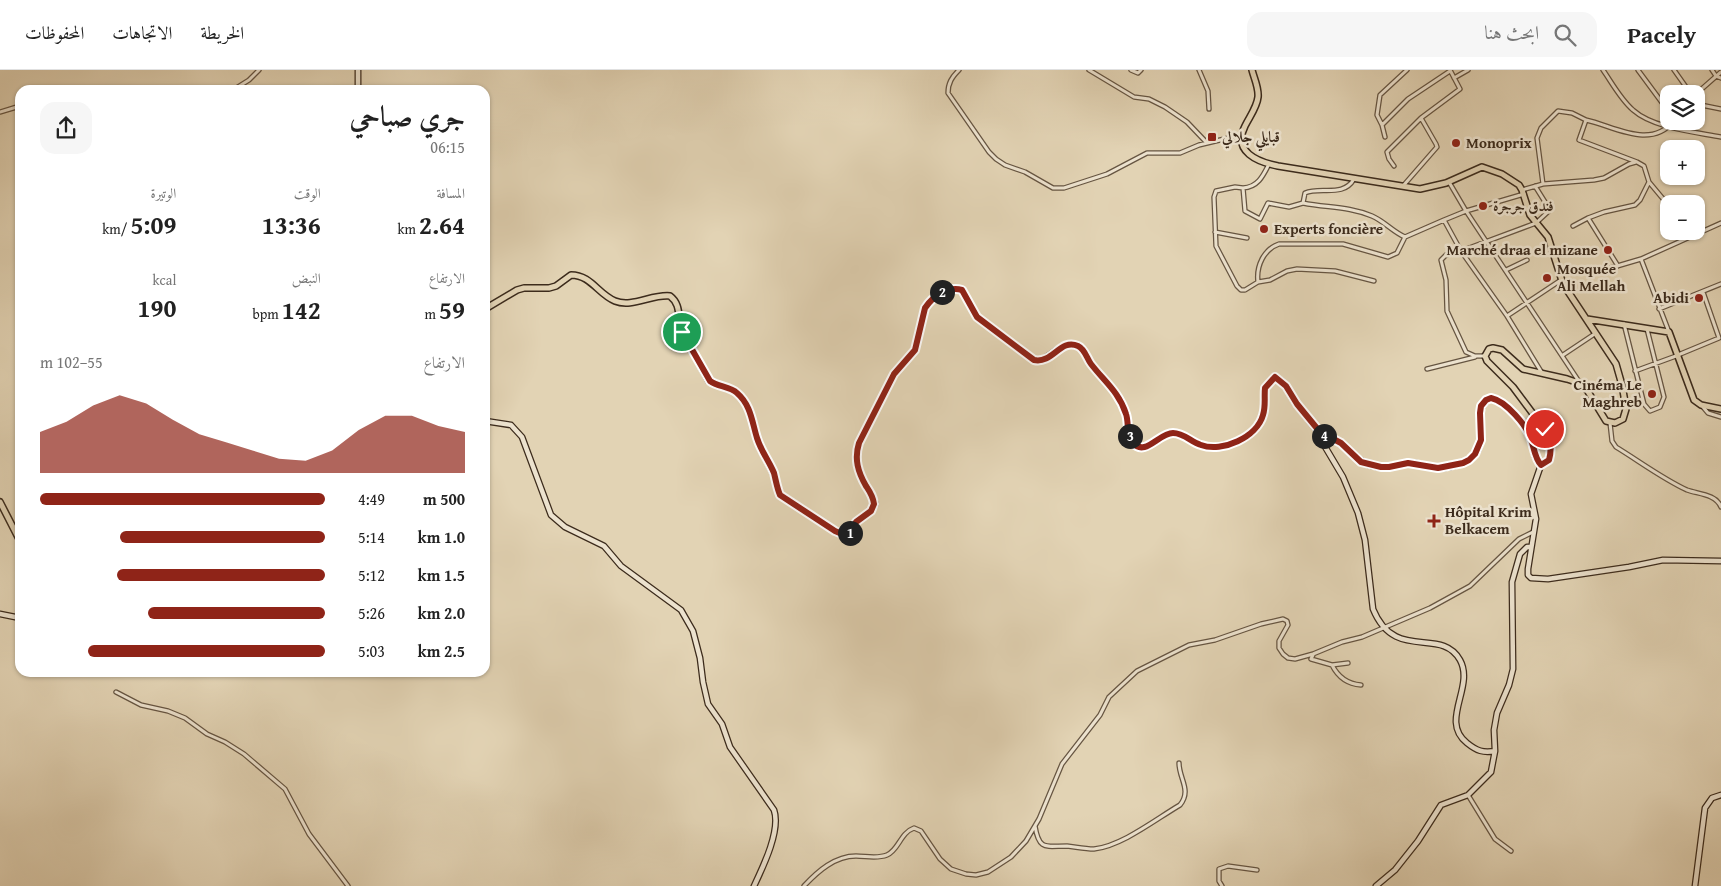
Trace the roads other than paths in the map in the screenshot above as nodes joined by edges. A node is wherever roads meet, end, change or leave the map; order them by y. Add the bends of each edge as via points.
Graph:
1 (259, 70) edge
2 (358, 70) edge
3 (959, 70) edge
4 (1089, 70) edge
5 (1131, 70) edge
6 (1141, 70) edge
7 (1199, 70) edge
8 (1252, 70) edge
9 (1407, 70) edge
10 (1450, 70) edge
11 (1468, 70) edge
12 (1603, 70) edge
13 (1638, 70) edge
14 (1674, 70) edge
15 (1712, 70) edge
16 (1721, 72) edge
17 (1716, 76) junction
18 (1454, 78) junction
19 (1721, 78) edge
20 (241, 85) edge
21 (358, 85) edge
22 (1685, 85) edge
23 (1705, 86) edge
24 (1660, 100) edge
25 (1705, 106) edge
26 (15, 108) edge
27 (1209, 108) dead end
28 (1721, 109) edge
29 (0, 112) edge
30 (1421, 118) junction
31 (1586, 120) junction
32 (1660, 123) edge
33 (1382, 125) junction
34 (1661, 130) edge
35 (1689, 130) edge
36 (1242, 135) junction
37 (1386, 137) dead end
38 (1721, 137) edge
39 (1207, 143) junction
40 (1637, 162) junction
41 (1269, 164) junction
42 (1394, 166) dead end
43 (1354, 179) junction
44 (1449, 182) junction
45 (1649, 182) junction
46 (1543, 184) junction
47 (1535, 186) junction
48 (1402, 187) junction
49 (1243, 188) junction
50 (1523, 192) junction
51 (1660, 195) edge
52 (1303, 203) junction
53 (1466, 211) junction
54 (1588, 218) junction
55 (1444, 220) junction
56 (1536, 223) junction
57 (1721, 224) edge
58 (1573, 226) dead end
59 (1705, 229) edge
60 (1215, 232) junction
61 (1405, 237) junction
62 (1247, 238) dead end
63 (1679, 240) edge
64 (1486, 241) junction
65 (1460, 251) junction
66 (1641, 259) junction
67 (1527, 260) dead end
68 (1618, 266) junction
69 (1608, 269) dead end
70 (1506, 270) junction
71 (1561, 280) junction
72 (1374, 281) dead end
73 (1258, 282) junction
74 (1721, 284) edge
75 (1703, 292) junction
76 (1528, 302) junction
77 (490, 305) edge
78 (1659, 309) junction
79 (1506, 316) junction
80 (1587, 319) junction
81 (1624, 324) junction
82 (1647, 328) junction
83 (1596, 332) junction
84 (1669, 332) junction
85 (1720, 337) edge
86 (1562, 355) junction
87 (1677, 355) junction
88 (1475, 356) junction
89 (1485, 356) junction
90 (1655, 364) junction
91 (1427, 369) dead end
92 (1635, 371) junction
93 (1543, 374) junction
94 (1582, 386) junction
95 (1702, 405) junction
96 (1721, 409) edge
97 (1721, 417) edge
98 (490, 422) edge
99 (1610, 423) junction
100 (1320, 432) junction
101 (1541, 465) junction
102 (0, 502) edge
103 (1721, 507) edge
104 (15, 531) edge
105 (1534, 532) junction
106 (1531, 547) junction
107 (1721, 561) edge
108 (0, 614) edge
109 (15, 617) edge
110 (1384, 627) junction
111 (1313, 654) junction
112 (1348, 663) dead end
113 (1332, 665) junction
114 (1362, 685) dead end
115 (116, 692) dead end
116 (1495, 751) junction
117 (1180, 763) dead end
118 (1721, 794) edge
119 (1468, 795) junction
120 (1035, 826) junction
121 (1511, 851) dead end
122 (1257, 870) dead end
123 (348, 886) edge
124 (754, 886) edge
125 (804, 886) edge
126 (1222, 886) edge
127 (1376, 886) edge
128 (1695, 886) edge

1 - 20 street
2 - 21 street
3 - 39 street via 948,85 948,93 989,152 1005,165 1026,172 1053,188 1064,188 1107,174 1147,153 1180,153
4 - 39 street via 1134,97 1150,99 1165,107 1187,122
5 - 6 street via 1138,73
7 - 27 street via 1208,91
8 - 36 main road via 1258,100
9 - 33 street via 1380,95 1377,115
10 - 18 street
10 - 33 street via 1408,99
11 - 18 street
12 - 32 street via 1631,109 1645,119
13 - 24 street
14 - 22 street
15 - 17 street
16 - 17 street
17 - 19 street
17 - 23 street
18 - 30 street via 1460,89
25 - 28 street
26 - 29 street
30 - 42 street via 1387,152
30 - 48 street via 1437,148
31 - 34 street via 1632,135 1649,135
31 - 40 street via 1579,140
31 - 46 street via 1558,111 1541,128 1537,138
33 - 37 street
35 - 38 street
36 - 39 street
36 - 41 main road via 1252,158
40 - 45 street via 1644,166
40 - 46 street via 1604,178
41 - 43 main road
41 - 49 street via 1256,184
43 - 48 main road
43 - 52 street via 1341,190 1305,192
44 - 48 main road via 1426,188
44 - 50 main road via 1482,167 1514,181
44 - 53 street
45 - 51 street
45 - 54 street via 1635,205
46 - 47 street
47 - 50 street
47 - 56 street via 1550,210
49 - 52 street via 1245,211 1260,218 1268,203 1289,207
49 - 60 street via 1216,191
50 - 53 street
50 - 56 main road
52 - 61 street via 1346,207 1371,215
53 - 55 street
53 - 64 street
54 - 58 street
54 - 68 street
55 - 61 street
55 - 65 street
56 - 64 street
56 - 71 main road via 1551,241
57 - 59 street
60 - 62 street
60 - 73 street via 1216,246 1237,286 1245,290
61 - 73 street via 1397,253 1388,257 1343,244 1279,244 1271,247 1264,256
63 - 66 street
64 - 65 street
64 - 70 street
65 - 79 street
65 - 88 street via 1441,260 1446,280 1446,307 1466,352
66 - 68 street
66 - 78 street
67 - 70 street
68 - 69 street
70 - 76 street
71 - 76 street
71 - 80 main road
72 - 73 street via 1335,271 1297,269
74 - 75 street
75 - 78 street
75 - 85 street
76 - 79 street
76 - 86 street
77 - 100 main road via 517,290 556,286 571,275 584,277 606,296 622,303 670,296 678,305 682,332 710,381 731,389 746,404 780,495 842,534 850,532 874,504 858,467 856,452 859,443 894,374 915,350 928,302 943,291 955,288 962,290 977,317 1034,360 1046,360 1066,345 1082,348 1121,402 1134,445 1145,448 1172,433 1202,446 1222,446 1241,440 1260,423 1265,406 1265,388 1275,377 1286,386
78 - 84 street
79 - 93 street
80 - 81 main road
80 - 83 main road
81 - 82 main road
81 - 92 street
82 - 84 main road
82 - 90 street
83 - 86 street
83 - 99 main road via 1616,364 1625,402 1623,419
84 - 87 main road
85 - 87 street
86 - 94 street
87 - 90 street
87 - 95 main road via 1694,400
88 - 89 street
88 - 91 street
89 - 93 main road via 1489,349 1498,348 1522,369
89 - 101 main road via 1548,434 1549,460
90 - 92 street
90 - 92 street via 1664,397 1660,408 1655,410 1650,411 1644,404
93 - 94 main road via 1567,378
94 - 99 main road
95 - 96 main road
95 - 97 street via 1708,413
98 - 124 street via 511,424 522,436 551,515 565,527 604,546 621,566 681,610 693,631 708,704 722,724 730,747 776,817 770,846
99 - 103 street via 1616,448 1684,488 1715,498
100 - 101 main road via 1341,443 1361,462 1389,467 1408,463 1438,468 1463,463 1475,454 1482,433 1481,406 1491,398 1503,402 1516,417 1530,437
100 - 110 street via 1358,513 1365,540 1373,608
101 - 105 street via 1531,494 1536,519
102 - 104 main road
105 - 106 street
105 - 110 street via 1519,539 1470,586 1430,608
106 - 107 street via 1528,573 1536,579 1663,560
106 - 116 street via 1520,554 1512,582 1512,669 1497,714
108 - 109 street
110 - 111 street
110 - 116 street via 1399,638 1438,644 1455,653 1464,673 1464,687 1455,722 1458,732 1472,748 1482,753
111 - 113 street via 1311,659
111 - 120 street via 1295,659 1283,654 1279,640 1288,625 1283,619 1188,646 1137,671 1109,697 1100,716 1062,764
112 - 113 street
113 - 114 street via 1347,682
115 - 123 street via 141,705 168,710 185,718 244,754 285,789 309,834
116 - 119 street via 1490,772
117 - 120 street via 1186,793 1180,805 1108,846 1093,849 1048,847 1037,840
118 - 128 street via 1712,798 1704,808
119 - 121 street via 1495,839
119 - 127 street via 1441,805 1396,870
120 - 125 street via 1011,857 988,872 971,874 951,869 921,831 914,828 909,830 894,852 879,857 845,856 816,873
122 - 126 street via 1228,866 1219,869

